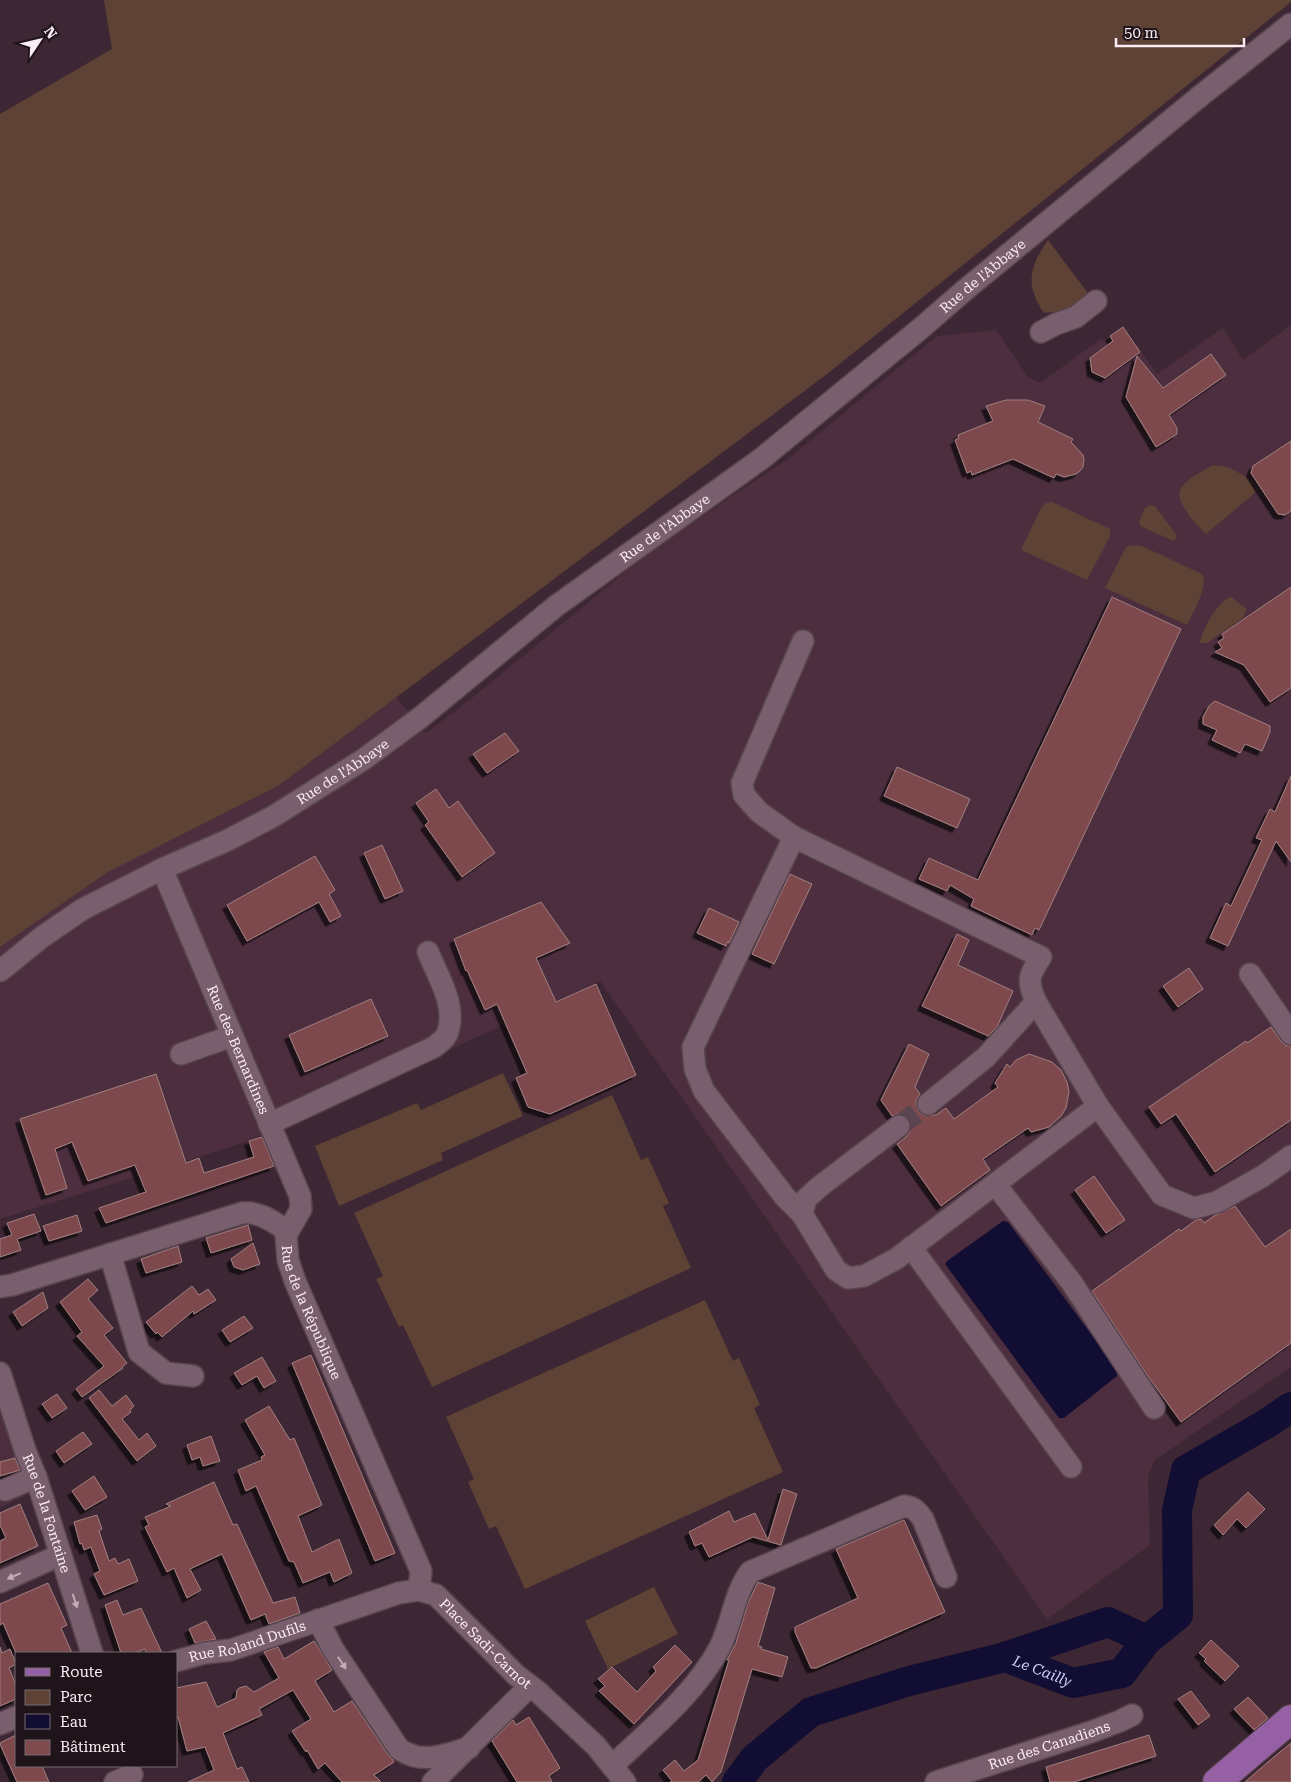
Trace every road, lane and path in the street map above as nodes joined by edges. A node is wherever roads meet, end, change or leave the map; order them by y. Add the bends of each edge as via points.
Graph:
1 (1291, 24) edge
2 (1096, 301) dead end
3 (1041, 332) dead end
4 (803, 641) dead end
5 (794, 837) junction
6 (162, 869) junction
7 (428, 952) dead end
8 (0, 971) edge
9 (1250, 974) dead end
10 (1036, 1002) junction
11 (1291, 1034) edge
12 (232, 1036) junction
13 (181, 1054) dead end
14 (928, 1104) tunnel mouth
15 (1098, 1106) junction
16 (269, 1124) junction
17 (899, 1126) tunnel mouth
18 (1291, 1156) edge
19 (995, 1184) junction
20 (802, 1214) junction
21 (288, 1231) junction
22 (912, 1247) junction
23 (110, 1254) junction
24 (0, 1287) edge
25 (0, 1373) edge
26 (193, 1376) dead end
27 (1154, 1408) dead end
28 (1071, 1468) dead end
29 (36, 1476) junction
30 (5, 1490) dead end
31 (60, 1555) junction
32 (946, 1578) dead end
33 (0, 1582) edge
34 (420, 1590) junction
35 (318, 1620) junction
36 (92, 1652) edge
37 (178, 1660) edge
38 (530, 1686) junction
39 (1132, 1715) dead end
40 (15, 1717) edge
41 (1291, 1719) edge
42 (0, 1724) edge
43 (469, 1748) junction
44 (619, 1774) edge
45 (433, 1782) edge
46 (936, 1782) edge
47 (1217, 1782) edge

1 - 6 street, Rue de l'Abbaye via 761,459 556,606 421,717 364,759 274,816
2 - 3 street via 1076,317
4 - 5 street via 742,783 744,795 759,812
5 - 10 street via 1041,957 1033,969 1029,985
5 - 20 street via 693,1047 695,1069 704,1091
6 - 8 street, Rue de l'Abbaye via 82,909
6 - 12 street, Rue des Bernardines
7 - 16 street via 448,998 452,1018 447,1036 434,1048
9 - 11 street
10 - 14 street via 986,1057
10 - 15 street
12 - 13 street
12 - 16 street, Rue des Bernardines
15 - 18 street via 1162,1194 1194,1208 1217,1202
15 - 19 street
16 - 21 street, Rue des Bernardines via 300,1196 301,1209
17 - 20 street via 819,1187 806,1199
19 - 22 street
19 - 27 street via 1072,1283
20 - 22 street via 836,1270 848,1278 864,1276
21 - 23 street, Rue de la République via 260,1214 242,1213
21 - 34 street, Rue de la République via 286,1247 295,1281 421,1571
22 - 28 street
23 - 24 street, Rue de la République
23 - 26 street via 139,1352 166,1373
25 - 29 street, Rue de la Fontaine
29 - 30 street
29 - 31 street, Rue de la Fontaine
31 -> 33 street
31 -> 36 street, Rue de la Fontaine
32 - 44 street via 923,1519 917,1511 904,1506 750,1572 742,1584 720,1647 688,1692
34 - 35 street via 399,1593
34 - 38 street, Place Sadi-Carnot via 436,1595
35 - 37 street, Rue Roland Dufils via 231,1650
35 -> 43 street via 333,1650 399,1749 424,1758
38 - 43 street, Place Sadi-Carnot
38 - 44 street via 596,1746
39 - 46 street, Rue des Canadiens via 1091,1732
40 - 42 street
41 - 47 main road
43 - 45 street, Place Sadi-Carnot

